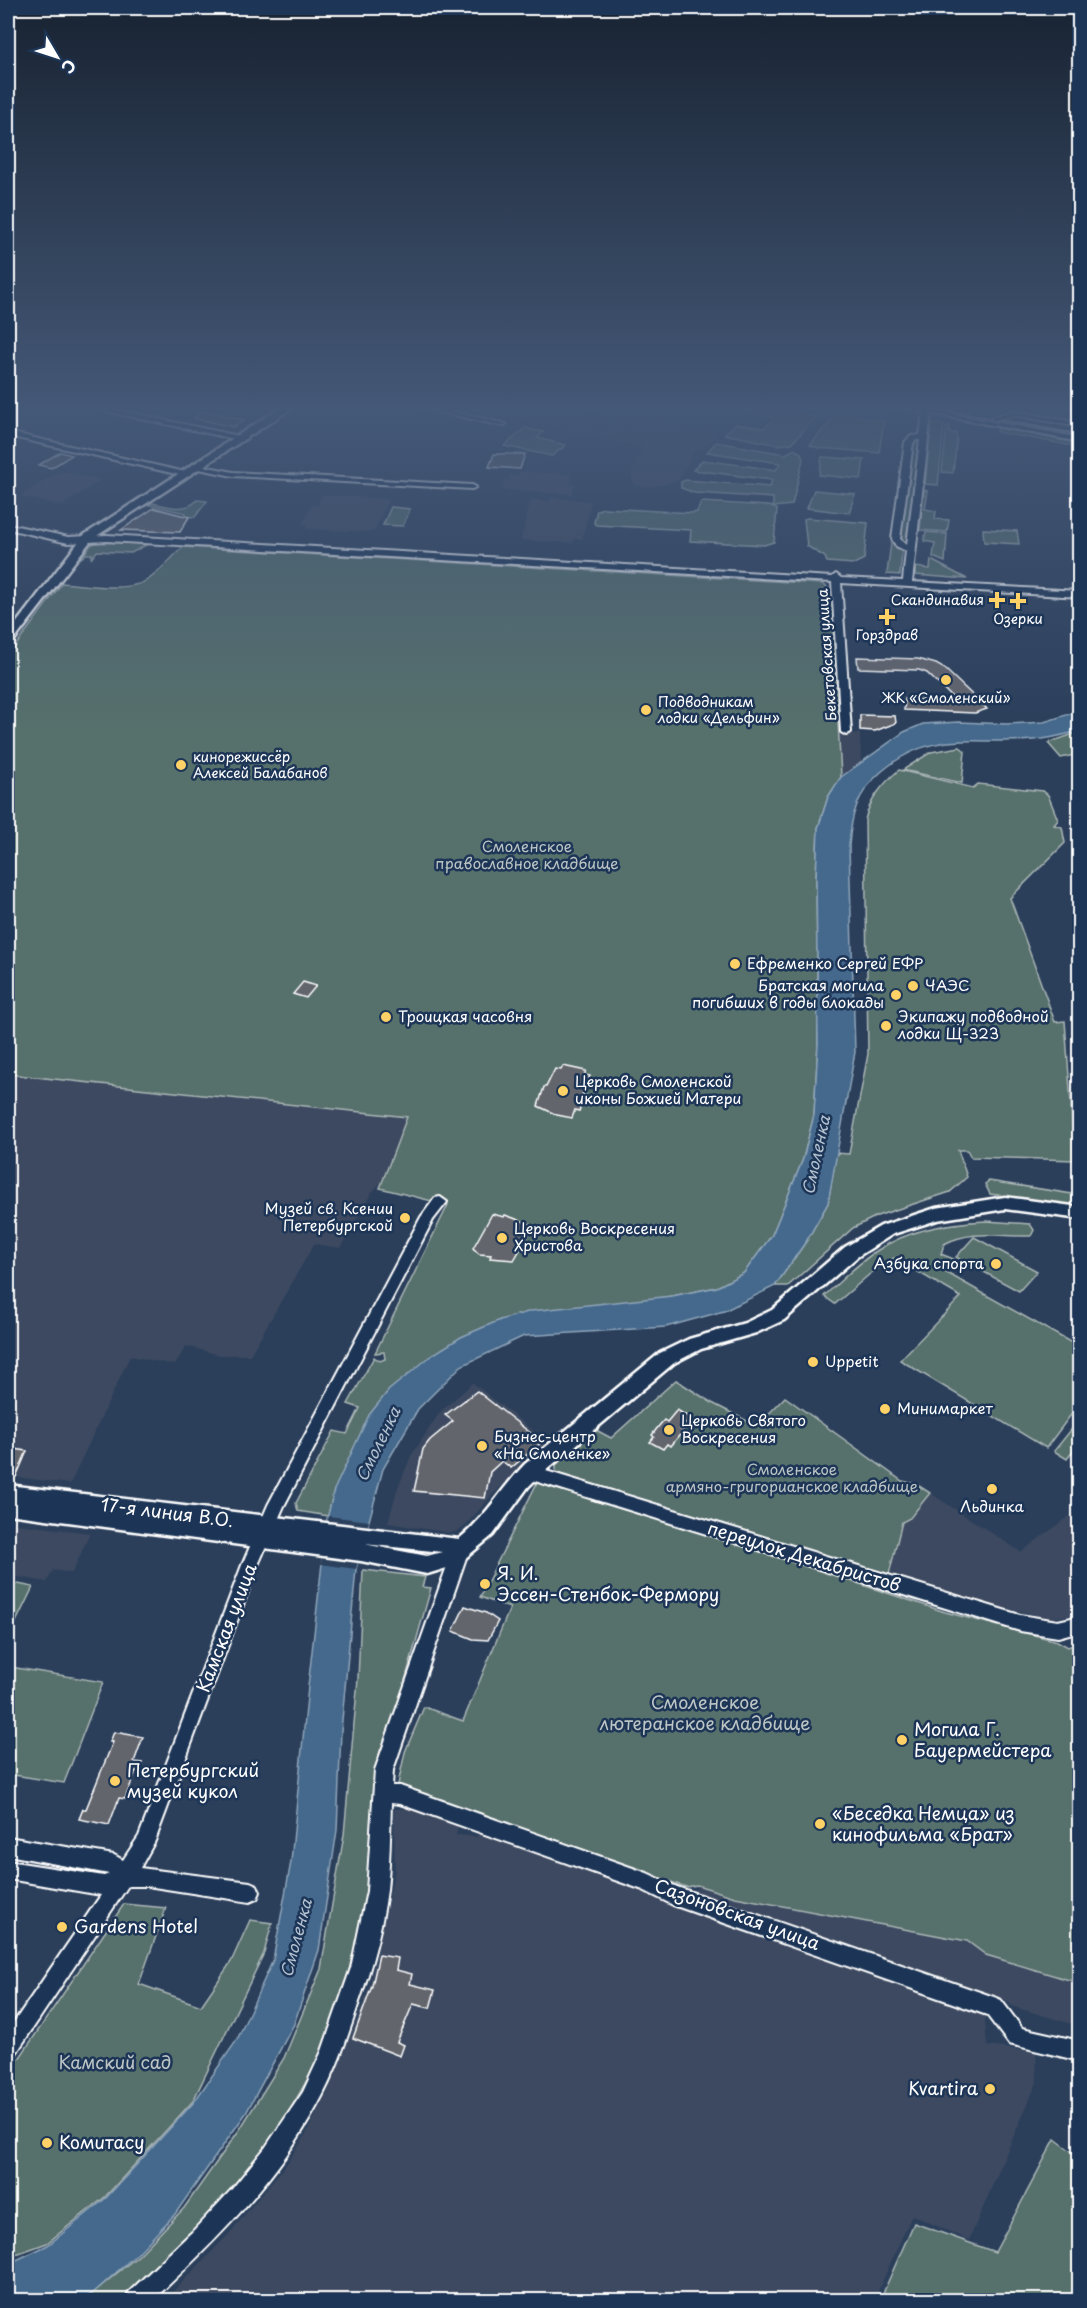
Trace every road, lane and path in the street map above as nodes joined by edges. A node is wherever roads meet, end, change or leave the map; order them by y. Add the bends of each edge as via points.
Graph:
1 (121, 514) edge
2 (121, 514) edge
3 (899, 514) edge
4 (915, 514) edge
5 (8, 527) edge
6 (85, 538) junction
7 (911, 550) junction
8 (836, 578) junction
9 (907, 582) junction
10 (1080, 592) edge
11 (8, 629) edge
12 (8, 641) edge
13 (846, 732) dead end
14 (440, 1202) dead end
15 (988, 1206) junction
16 (1080, 1213) edge
17 (1080, 1222) edge
18 (532, 1470) junction
19 (8, 1493) edge
20 (8, 1506) edge
21 (264, 1532) junction
22 (461, 1548) junction
23 (1080, 1623) edge
24 (382, 1794) junction
25 (8, 1846) edge
26 (8, 1870) edge
27 (123, 1877) junction
28 (250, 1893) dead end
29 (8, 2048) edge
30 (1080, 2051) edge
31 (137, 2301) edge

1 - 6 main road
2 - 6 main road
3 - 7 street via 896,539
4 - 7 street
5 - 6 street
6 - 8 street
6 - 11 main road
6 - 12 main road
7 - 9 street
8 - 9 street
8 - 13 street, Бекетовская улица
9 - 10 street
14 - 21 street, Камская улица via 424,1224
15 - 16 main road via 1024,1204
15 - 17 main road
15 - 18 main road via 936,1214 868,1240 778,1315 667,1358
18 - 22 main road via 486,1529
18 - 23 street, переулок Декабристов via 541,1476 1020,1623 1058,1629
19 - 21 main road, 17-я линия В.О.
20 - 21 main road
21 - 22 main road via 363,1544 399,1562 428,1565 450,1559
21 - 27 street, Камская улица via 146,1841
22 - 24 street via 388,1755
24 - 30 street, Сазоновская улица via 400,1795 994,2007 1016,2037
24 - 31 street via 377,1891 361,1968 310,2099 273,2156 240,2197
25 - 27 street via 114,1864
26 - 27 street via 105,1886
27 - 28 street via 147,1876
27 - 29 street, Камская улица

